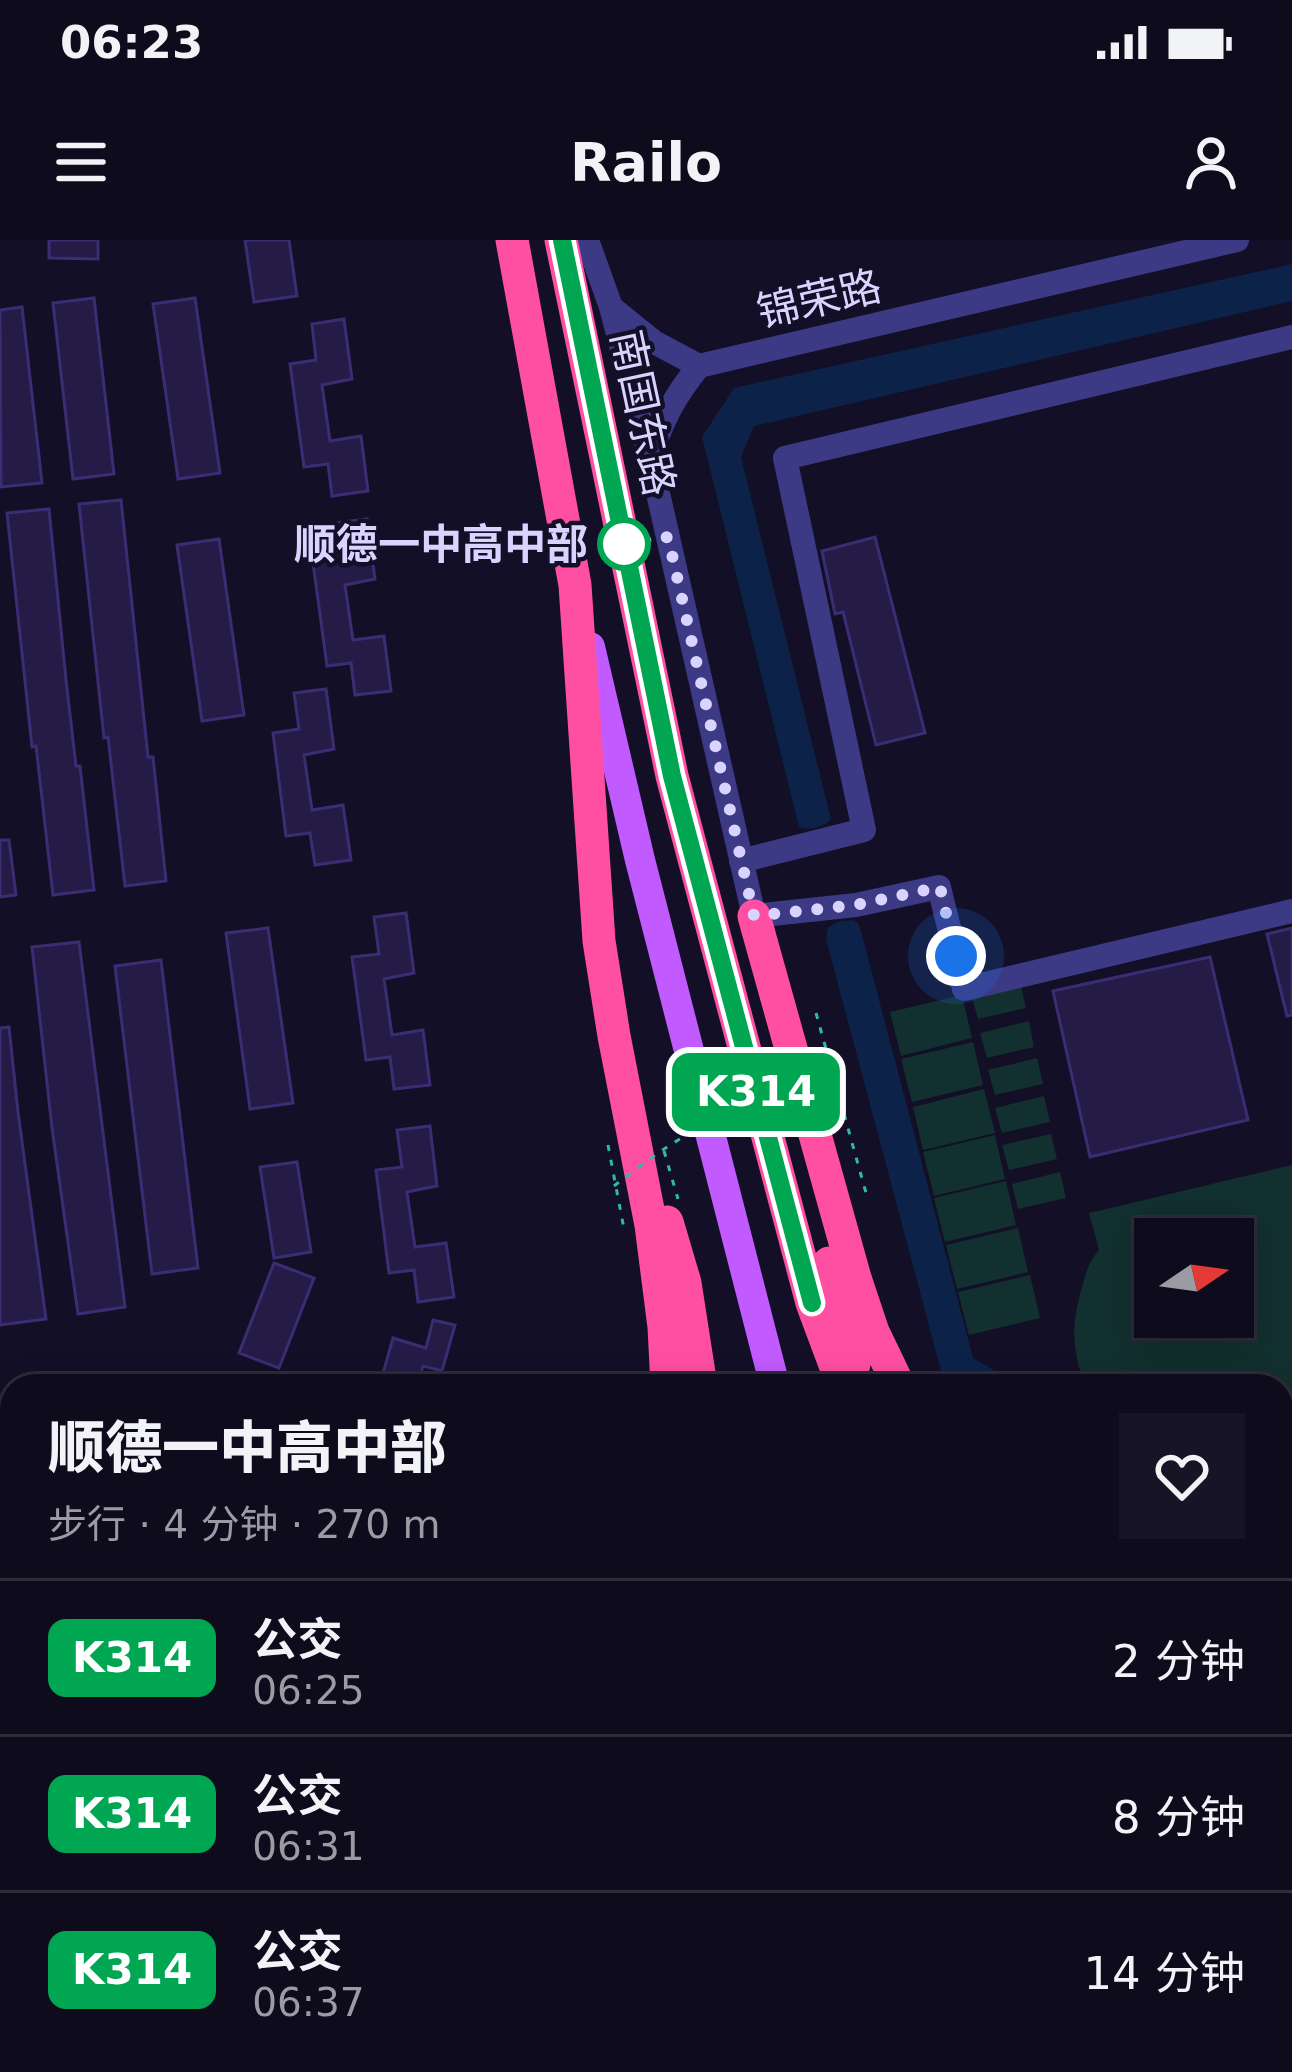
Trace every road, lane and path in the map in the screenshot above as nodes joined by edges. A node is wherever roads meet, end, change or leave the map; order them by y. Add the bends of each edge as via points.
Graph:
1 (512, 240) edge
2 (562, 240) edge
3 (587, 240) edge
4 (1237, 240) edge
5 (611, 307) junction
6 (1292, 337) edge
7 (699, 367) junction
8 (650, 458) junction
9 (575, 585) junction
10 (741, 861) junction
11 (1292, 911) edge
12 (754, 916) junction
13 (815, 1013) dead end
14 (614, 1036) junction
15 (847, 1123) junction
16 (663, 1149) junction
17 (866, 1193) dead end
18 (682, 1213) dead end
19 (628, 1244) dead end
20 (667, 1374) edge
21 (699, 1374) edge
22 (772, 1374) edge
23 (835, 1374) edge
24 (857, 1374) edge
25 (893, 1374) edge

1 - 9 highway
2 - 23 highway, 南国东路 via 672,776
3 - 5 street, 南国东路
4 - 7 street, 锦荣路
5 - 7 street
5 - 8 street, 南国东路
6 - 10 street via 784,458 863,830
7 - 8 street via 675,395
8 - 10 street, 南国东路
9 - 14 highway via 593,875
9 - 22 main road
10 - 12 street, 南国东路
11 - 12 street via 964,989 940,887
12 - 24 highway via 755,969
12 - 25 highway via 873,1332
13 - 15 path
14 - 20 highway via 651,1225
14 - 21 highway via 685,1283
15 - 16 path, bridge via 757,1112 694,1129
15 - 17 path
16 - 18 path
16 - 19 path, bridge via 614,1186

